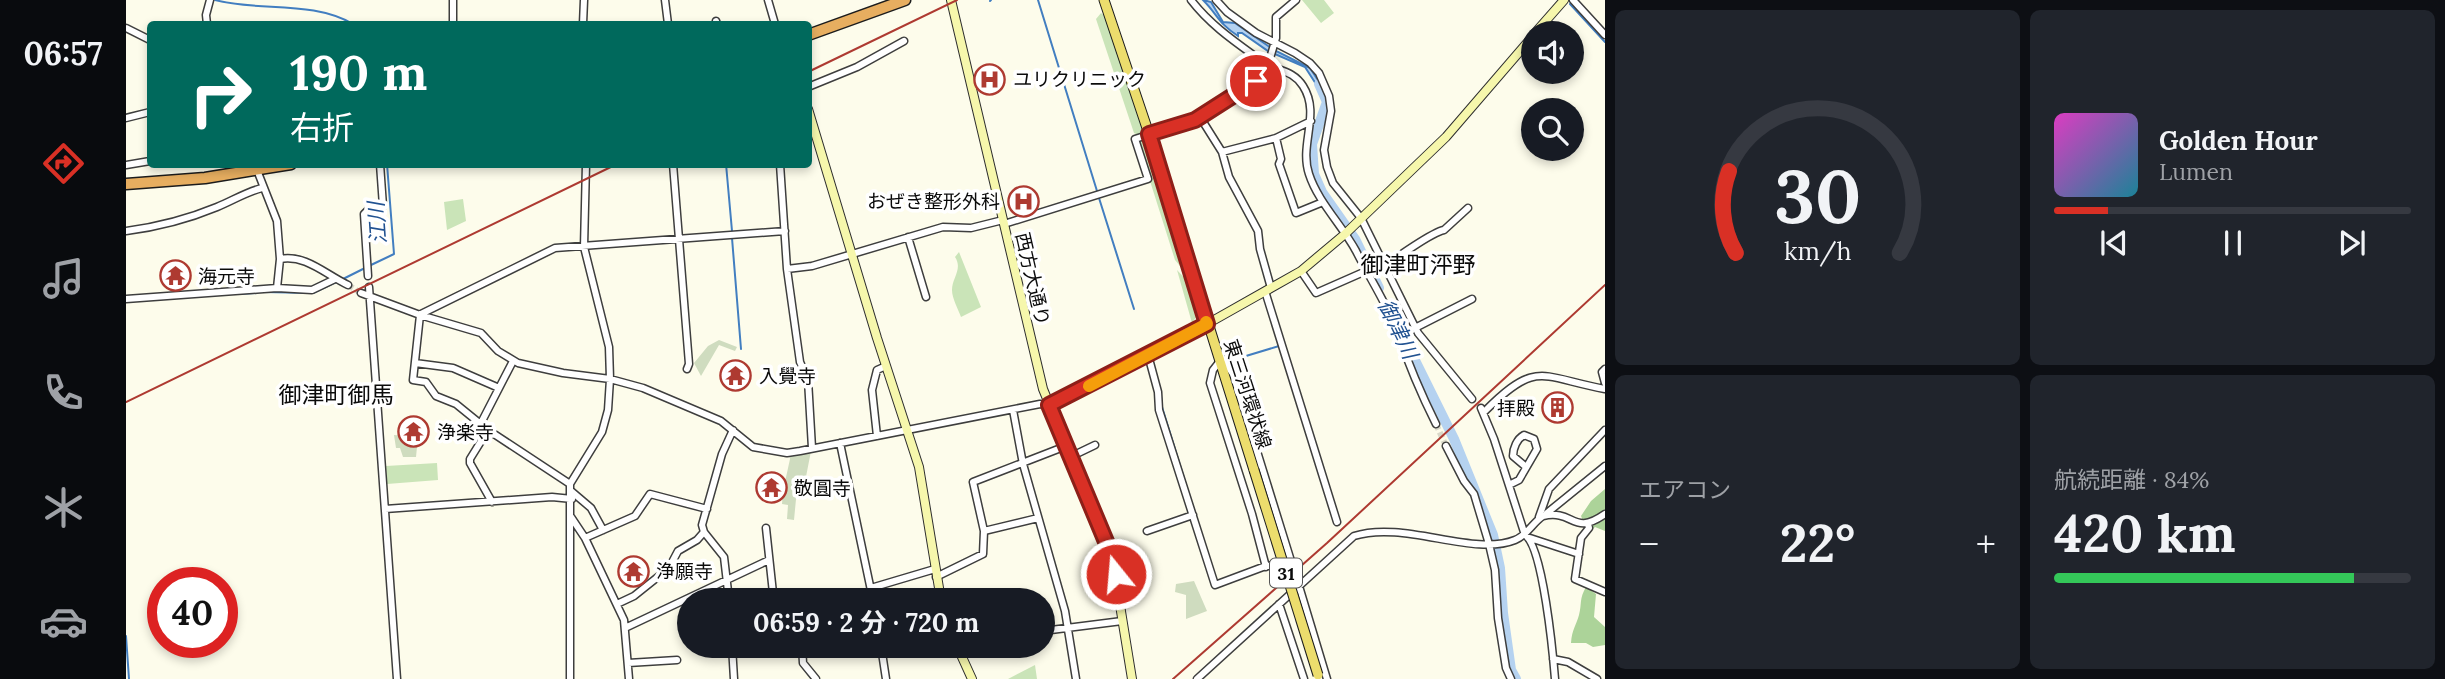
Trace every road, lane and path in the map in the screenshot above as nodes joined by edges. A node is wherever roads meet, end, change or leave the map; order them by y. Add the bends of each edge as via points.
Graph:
1 (210, 0) edge
2 (453, 0) edge
3 (584, 0) edge
4 (665, 0) edge
5 (768, 0) edge
6 (884, 0) edge
7 (905, 0) edge
8 (951, 0) edge
9 (1104, 0) edge
10 (1191, 0) edge
11 (1216, 0) edge
12 (1297, 0) edge
13 (1564, 0) edge
14 (1573, 0) edge
15 (207, 21) edge
16 (453, 21) edge
17 (583, 21) edge
18 (668, 21) edge
19 (774, 21) edge
20 (1545, 21) edge
21 (812, 26) edge
22 (126, 28) edge
23 (812, 34) edge
24 (1605, 35) edge
25 (147, 38) edge
26 (904, 41) dead end
27 (1274, 44) junction
28 (1521, 49) edge
29 (1269, 63) junction
30 (812, 85) edge
31 (147, 113) edge
32 (1200, 117) junction
33 (126, 118) edge
34 (1311, 121) junction
35 (812, 122) edge
36 (1149, 134) junction
37 (1276, 138) junction
38 (1222, 152) junction
39 (147, 162) edge
40 (126, 166) edge
41 (242, 168) edge
42 (247, 168) edge
43 (252, 168) edge
44 (380, 168) edge
45 (586, 168) edge
46 (673, 168) edge
47 (780, 168) edge
48 (126, 177) edge
49 (126, 184) edge
50 (262, 188) junction
51 (1323, 202) junction
52 (1468, 208) dead end
53 (1360, 219) junction
54 (1003, 222) junction
55 (126, 231) edge
56 (785, 231) junction
57 (1345, 233) junction
58 (908, 237) junction
59 (679, 239) junction
60 (584, 247) junction
61 (852, 254) junction
62 (280, 259) junction
63 (1385, 267) junction
64 (788, 269) junction
65 (1301, 271) junction
66 (1366, 271) junction
67 (368, 276) dead end
68 (335, 279) junction
69 (348, 285) tunnel mouth
70 (277, 288) junction
71 (1268, 289) junction
72 (369, 291) junction
73 (361, 293) dead end
74 (926, 297) dead end
75 (126, 299) edge
76 (1472, 299) dead end
77 (419, 315) junction
78 (1207, 324) junction
79 (1415, 328) junction
80 (1216, 349) junction
81 (1148, 355) junction
82 (513, 361) junction
83 (1220, 361) junction
84 (415, 363) junction
85 (886, 366) junction
86 (687, 369) dead end
87 (1605, 369) edge
88 (611, 379) junction
89 (1605, 383) edge
90 (499, 388) junction
91 (1605, 389) edge
92 (1472, 399) dead end
93 (1049, 405) junction
94 (1013, 410) junction
95 (481, 424) junction
96 (1436, 424) tunnel mouth
97 (488, 430) junction
98 (733, 430) junction
99 (1605, 430) edge
100 (906, 431) junction
101 (877, 436) junction
102 (841, 443) junction
103 (1095, 445) dead end
104 (1066, 446) junction
105 (1447, 446) tunnel mouth
106 (812, 448) junction
107 (1070, 457) junction
108 (1023, 464) junction
109 (1605, 466) edge
110 (1526, 467) junction
111 (1508, 485) junction
112 (571, 492) junction
113 (492, 502) junction
114 (385, 509) junction
115 (707, 509) junction
116 (1605, 514) edge
117 (1193, 515) junction
118 (571, 517) junction
119 (1541, 517) junction
120 (1038, 518) junction
121 (1337, 522) dead end
122 (1588, 524) junction
123 (766, 528) dead end
124 (603, 530) junction
125 (984, 531) junction
126 (1147, 531) dead end
127 (704, 532) junction
128 (1527, 536) junction
129 (586, 538) junction
130 (1490, 543) junction
131 (1579, 554) junction
132 (769, 560) junction
133 (1266, 566) junction
134 (936, 573) junction
135 (727, 580) junction
136 (1298, 586) junction
137 (871, 587) joint
138 (728, 588) edge
139 (772, 588) edge
140 (939, 588) edge
141 (1605, 592) edge
142 (617, 604) junction
143 (1279, 604) junction
144 (1122, 621) junction
145 (625, 628) junction
146 (1069, 628) junction
147 (1055, 630) edge
148 (733, 658) edge
149 (803, 658) edge
150 (883, 658) edge
151 (962, 658) edge
152 (1553, 659) junction
153 (677, 660) dead end
154 (628, 663) junction
155 (1321, 678) edge
156 (397, 679) edge
157 (570, 679) edge
158 (629, 679) edge
159 (734, 679) edge
160 (816, 679) edge
161 (886, 679) edge
162 (972, 679) edge
163 (1076, 679) edge
164 (1132, 679) edge
165 (1197, 679) edge
166 (1304, 679) edge
167 (1510, 679) edge
168 (1555, 679) edge
169 (1597, 679) edge

1 - 15 street
2 - 16 street
3 - 17 street
4 - 18 street
5 - 19 street
6 - 21 highway
7 - 23 highway
8 - 54 street, 西方大通り
9 - 36 main road, 東三河環状線 / 31
10 - 29 street via 1206,19
11 - 27 street
12 - 27 street via 1276,17
13 - 20 street
14 - 24 street
22 - 25 street
26 - 30 street
27 - 29 street
27 - 53 street via 1310,63 1324,83 1331,111 1324,150 1327,167 1333,183
28 - 53 street via 1446,137
29 - 32 street via 1256,81
29 - 34 street via 1291,73 1303,86 1311,103
31 - 33 street
32 - 36 street
32 - 38 street
34 - 37 street
34 - 51 street via 1307,163
35 - 61 street
36 - 54 street via 1135,139 1148,179
36 - 78 main road, 東三河環状線 / 31
37 - 38 street
37 - 51 street via 1279,164 1296,213
38 - 71 street via 1229,177 1258,231
39 - 40 street
41 - 48 highway
42 - 49 highway via 192,180
43 - 50 street
44 - 67 street via 383,206 364,214
45 - 60 street
46 - 59 street
47 - 56 street
50 - 55 street via 164,225
50 - 62 street via 277,221
51 - 57 street
52 - 63 street via 1444,230
53 - 57 street
53 - 63 street
54 - 58 street via 943,227
54 - 93 street, 西方大通り
56 - 59 street
56 - 64 street
57 - 65 street
57 - 66 street
58 - 61 street
58 - 74 street
59 - 60 street
59 - 86 street
60 - 77 street via 555,248
60 - 88 street via 609,347
61 - 64 street
61 - 85 street
62 - 68 street via 302,259
62 - 70 street
63 - 79 street
64 - 106 street via 800,362 808,380
65 - 66 street via 1316,293
65 - 71 street
66 - 96 street
68 - 69 street
68 - 70 street via 312,290
70 - 75 street
71 - 78 street
71 - 121 street
72 - 73 street
72 - 77 street
72 - 114 street
76 - 79 street
77 - 82 street via 481,333
77 - 84 street
78 - 80 main road, 東三河環状線 / 31
78 - 81 street
79 - 92 street
80 - 83 main road, 東三河環状線 / 31
80 - 133 street via 1233,374 1291,561
81 - 93 street
81 - 117 street via 1159,410
82 - 88 street
82 - 90 street
83 - 133 street via 1210,383
83 - 155 main road, 東三河環状線 / 31, bridge
84 - 90 street via 453,368
84 - 95 street via 413,380 426,383 436,396 456,404
85 - 100 street
85 - 101 street via 877,370 872,390
87 - 89 street
88 - 98 street via 703,413
88 - 112 street via 602,432
90 - 95 street
91 - 111 street via 1540,374 1516,383 1482,410
93 - 94 street
93 - 104 street, 西方大通り
94 - 100 street
94 - 108 street
95 - 97 street
97 - 112 street
97 - 113 street via 470,463
98 - 106 street via 760,450 786,453
98 - 115 street
99 - 119 street via 1549,489
100 - 101 street
100 - 134 street via 922,481
101 - 102 street
102 - 106 street
102 - 137 street
103 - 107 street
104 - 107 street, 西方大通り
104 - 108 street
105 - 130 street via 1474,494
107 - 144 street, 西方大通り via 1112,556
108 - 120 street
108 - 125 street via 973,482
109 - 119 street
110 - 110 street via 1513,456 1524,435 1534,439 1537,449
110 - 111 street via 1519,480
111 - 128 street
112 - 113 street
112 - 118 street
112 - 124 street via 591,508
113 - 114 street
114 - 156 street
115 - 124 street via 650,494 635,516
115 - 127 street
116 - 122 street
117 - 126 street
117 - 133 street via 1215,585
118 - 129 street
118 - 157 street
119 - 122 street via 1559,514
119 - 128 street
120 - 125 street
120 - 146 street
122 - 131 street
123 - 132 street
124 - 129 street
125 - 134 street via 983,554
127 - 135 street via 724,557
127 - 142 street via 678,551 669,568
128 - 130 street
128 - 131 street
128 - 152 street via 1539,561
129 - 142 street
130 - 136 street via 1365,532 1354,536
130 - 167 street
131 - 141 street via 1575,579
132 - 135 street
132 - 139 street
134 - 137 street
134 - 140 street
135 - 138 street
135 - 145 street
136 - 143 street
136 - 155 street
142 - 145 street
143 - 165 street
143 - 166 street
144 - 146 street
144 - 164 street, 西方大通り
145 - 154 street
146 - 147 street
146 - 163 street
148 - 159 street
149 - 160 street
150 - 161 street
151 - 162 street
152 - 168 street
152 - 169 street
153 - 154 street
154 - 158 street

